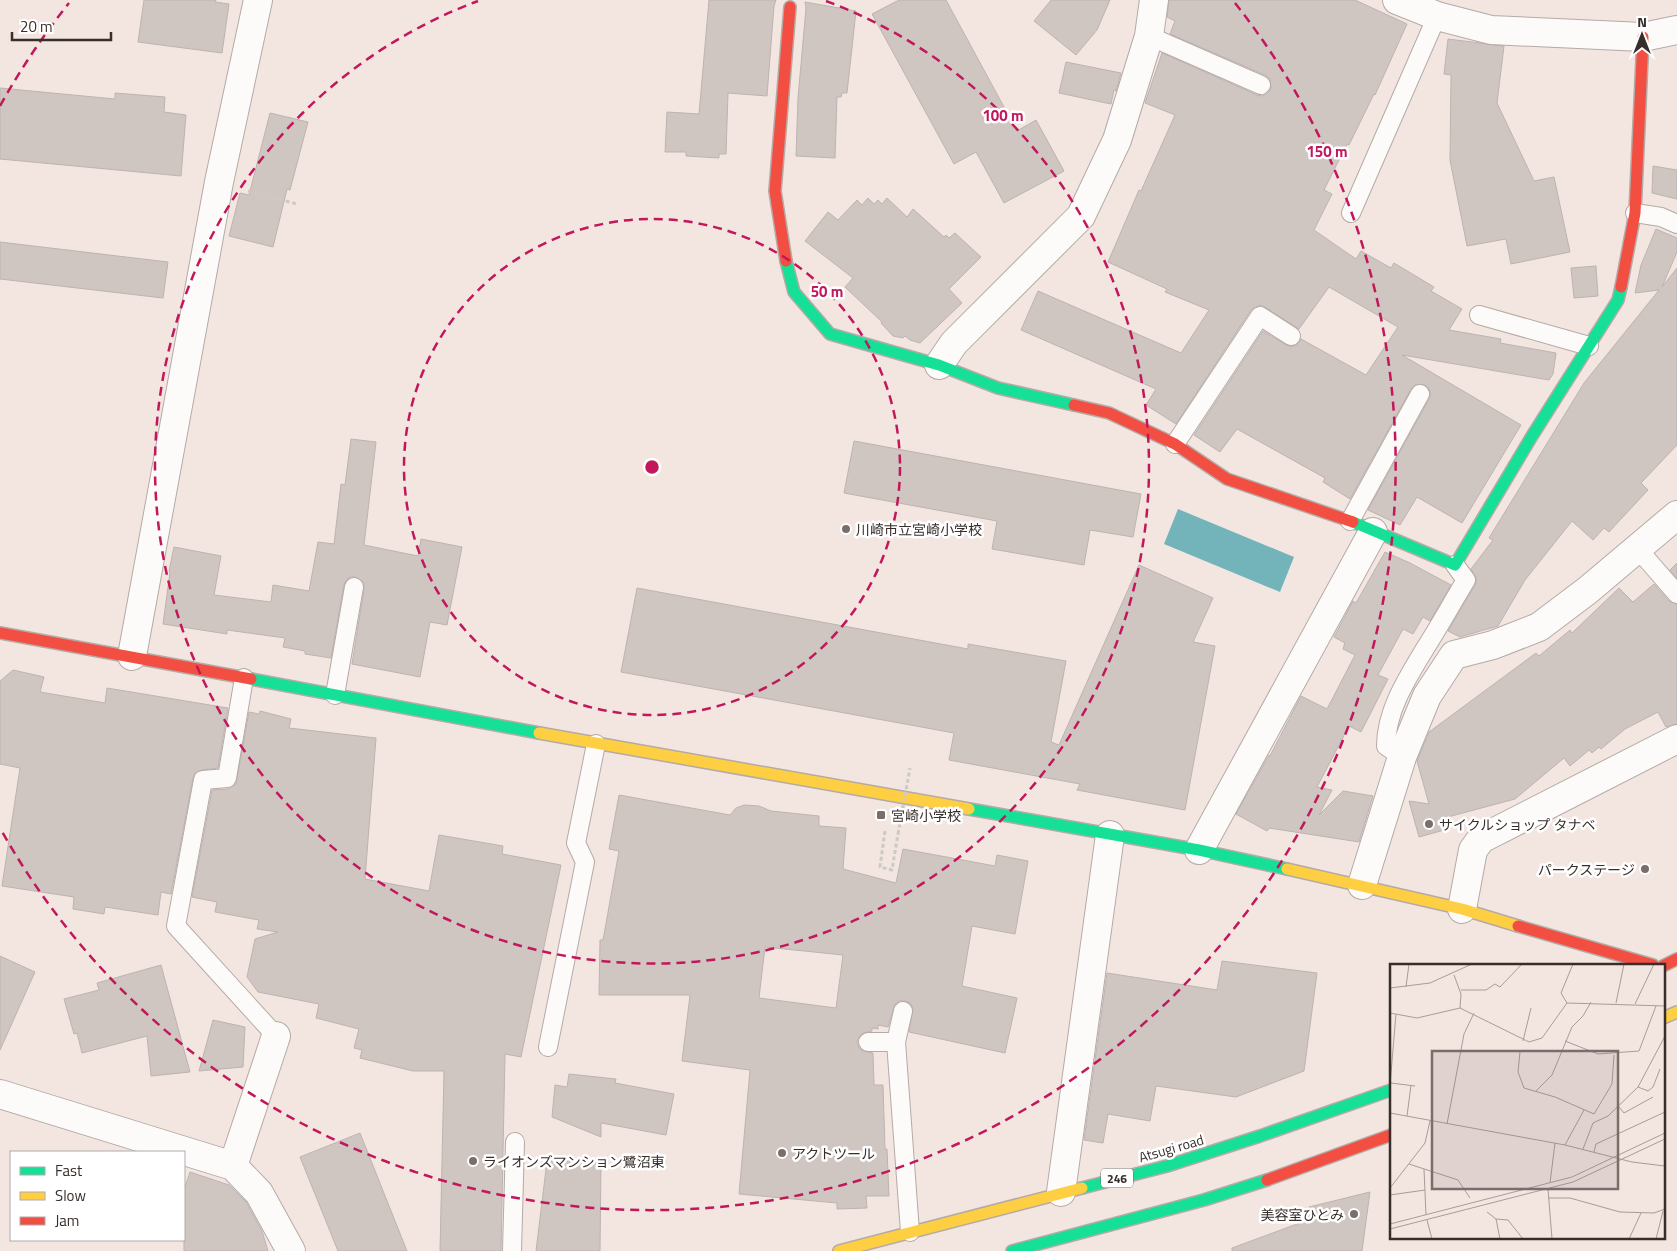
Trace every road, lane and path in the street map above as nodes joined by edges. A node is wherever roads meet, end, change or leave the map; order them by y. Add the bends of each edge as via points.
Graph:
1 (258, 0) edge
2 (1154, 0) edge
3 (1397, 0) edge
4 (790, 6) dead end
5 (1437, 16) junction
6 (1677, 30) edge
7 (1149, 36) junction
8 (1642, 37) junction
9 (1261, 85) dead end
10 (219, 182) junction
11 (297, 204) dead end
12 (1351, 213) dead end
13 (1635, 213) junction
14 (1677, 224) edge
15 (1479, 315) dead end
16 (1291, 336) dead end
17 (1589, 346) junction
18 (939, 365) junction
19 (1420, 394) dead end
20 (1175, 444) junction
21 (1677, 515) edge
22 (1362, 526) junction
23 (1637, 548) junction
24 (1455, 565) junction
25 (354, 588) dead end
26 (1677, 594) edge
27 (0, 633) edge
28 (132, 656) junction
29 (244, 678) junction
30 (336, 696) junction
31 (1677, 739) edge
32 (596, 744) junction
33 (1402, 757) junction
34 (910, 768) dead end
35 (885, 831) dead end
36 (1110, 835) junction
37 (1199, 850) junction
38 (1362, 884) junction
39 (1462, 909) junction
40 (1677, 960) edge
41 (1650, 964) edge
42 (1664, 966) edge
43 (1664, 967) edge
44 (1677, 972) edge
45 (903, 1011) dead end
46 (1677, 1012) edge
47 (1664, 1018) edge
48 (276, 1036) joint
49 (868, 1042) dead end
50 (896, 1042) junction
51 (548, 1046) dead end
52 (1390, 1090) edge
53 (0, 1094) edge
54 (1390, 1136) edge
55 (515, 1142) dead end
56 (184, 1151) edge
57 (185, 1151) edge
58 (233, 1166) junction
59 (1061, 1192) junction
60 (910, 1232) junction
61 (1044, 1247) edge
62 (291, 1251) edge
63 (512, 1251) edge
64 (839, 1251) edge
65 (1012, 1251) edge

1 - 10 street
2 - 7 street
3 - 5 street
4 - 18 main road via 775,191 794,292 830,334
5 - 8 street via 1491,30
5 - 12 lane
6 - 8 street
7 - 9 lane
7 - 18 street via 1117,140 1081,216 954,343
8 - 13 main road
10 - 11 path
10 - 28 street
13 - 14 lane via 1661,217
13 - 17 main road via 1618,300
15 - 17 lane
16 - 20 lane via 1260,316
17 - 24 main road
18 - 20 main road via 998,388 1109,413
19 - 22 lane
20 - 22 main road via 1227,479
21 - 23 street
22 - 24 main road
22 - 37 street
23 - 26 lane
23 - 33 street via 1538,627 1493,645 1454,655 1427,696
24 - 33 lane via 1466,580 1406,680 1386,734 1386,746
25 - 30 lane
27 - 28 main road
28 - 29 main road
29 - 30 main road
29 - 48 lane via 227,778 203,780 176,926
30 - 32 main road
31 - 39 street via 1481,839 1473,850
32 - 36 main road
32 - 51 lane via 576,843 585,862
33 - 38 street
34 - 35 path, bridge via 892,870 880,867
36 - 37 main road
36 - 59 street
37 - 38 main road
38 - 39 main road
39 - 41 main road
40 - 42 main road
43 - 44 main road
45 - 50 lane
46 - 47 main road
48 - 58 street
49 - 50 lane
50 - 60 lane
52 - 59 main road, Atsugi road / 246 via 1167,1166
53 - 56 street
54 - 61 main road via 1260,1183
55 - 63 lane
57 - 58 street
58 - 62 street via 259,1193
59 - 60 main road, Atsugi road / 246
60 - 64 main road, Atsugi road / 246
61 - 65 main road

